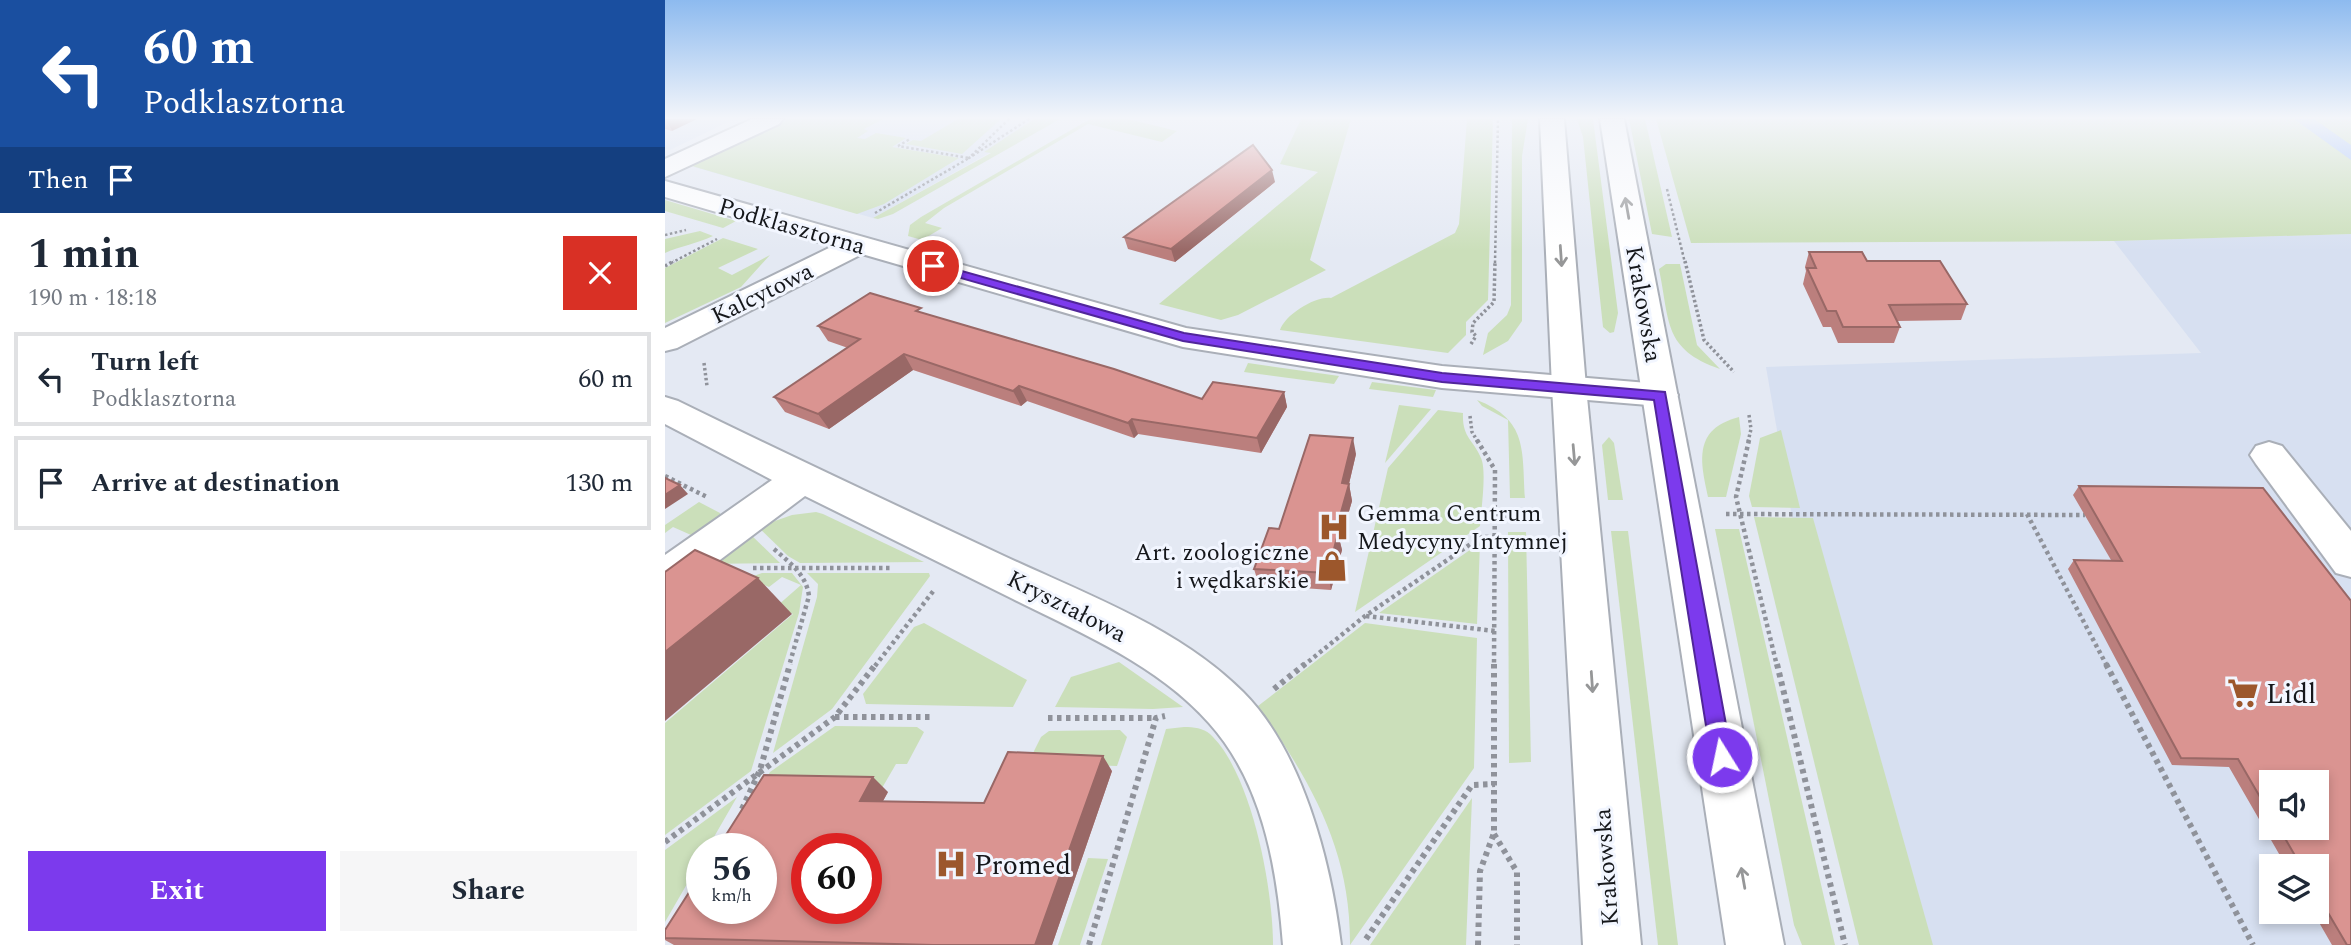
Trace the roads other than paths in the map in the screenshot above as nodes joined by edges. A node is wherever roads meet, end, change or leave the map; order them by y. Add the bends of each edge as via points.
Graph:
1 (1555, 163) edge
2 (1620, 163) edge
3 (665, 189) edge
4 (864, 230) junction
5 (665, 341) edge
6 (1569, 387) junction
7 (1660, 396) junction
8 (665, 409) edge
9 (2269, 455) dead end
10 (802, 478) junction
11 (2351, 561) edge
12 (672, 572) edge
13 (1312, 945) edge
14 (1612, 945) edge
15 (1755, 945) edge

1 -> 6 street, Krakowska
7 -> 2 street, Krakowska
3 - 4 street, Podklasztorna
4 - 5 street, Kalcytowa
4 - 6 street, Podklasztorna via 1183,337 1442,377
6 - 7 street, Podklasztorna
6 -> 14 street, Krakowska
15 -> 7 street, Krakowska
8 - 10 street, Kryształowa
9 - 11 street
10 - 12 street
10 - 13 street, Kryształowa via 1122,632 1162,656 1227,709 1265,764 1290,820 1301,862

